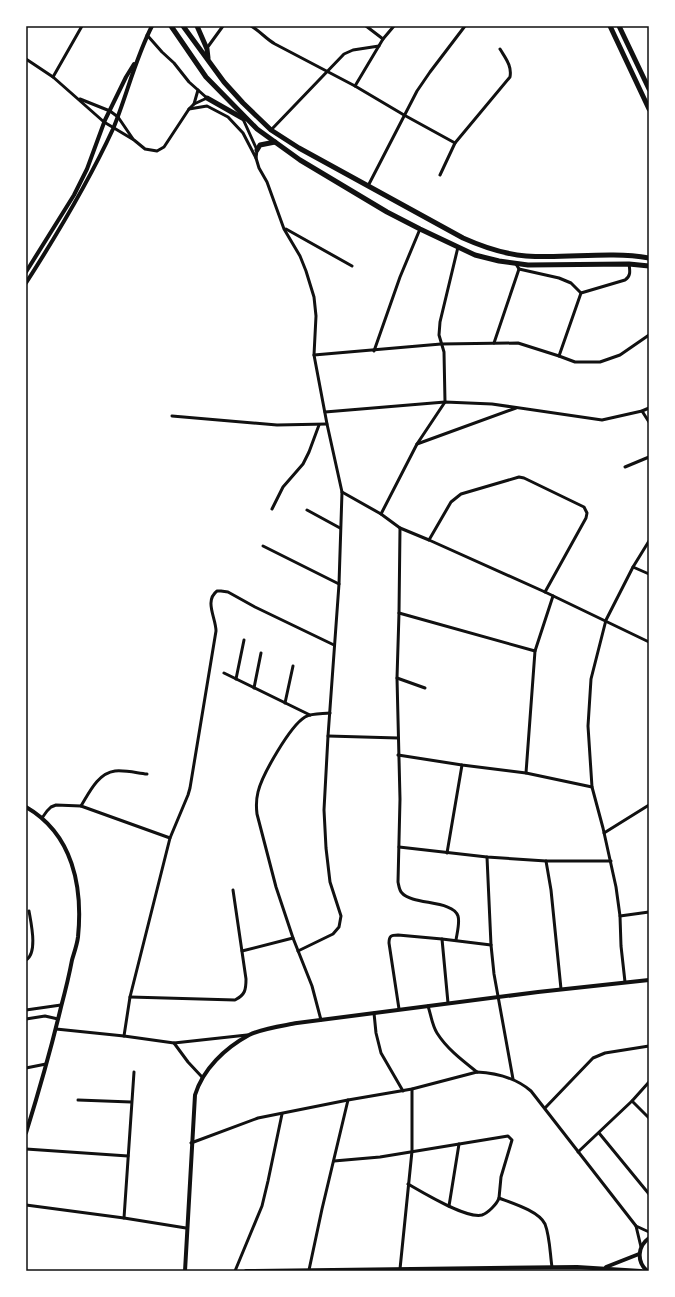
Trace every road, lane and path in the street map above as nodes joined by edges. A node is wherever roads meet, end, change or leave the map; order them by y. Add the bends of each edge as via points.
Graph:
1 (82, 26) edge
2 (152, 26) edge
3 (171, 26) edge
4 (183, 26) edge
5 (197, 26) edge
6 (223, 26) edge
7 (251, 26) edge
8 (366, 26) edge
9 (394, 26) edge
10 (465, 26) edge
11 (610, 26) edge
12 (619, 26) edge
13 (147, 35) junction
14 (383, 39) junction
15 (379, 46) junction
16 (500, 49) dead end
17 (205, 50) junction
18 (26, 59) edge
19 (136, 61) junction
20 (327, 72) junction
21 (53, 77) junction
22 (355, 86) junction
23 (649, 89) edge
24 (198, 90) junction
25 (77, 98) junction
26 (207, 98) junction
27 (194, 104) junction
28 (189, 109) junction
29 (649, 109) edge
30 (110, 111) junction
31 (404, 115) junction
32 (118, 117) junction
33 (243, 118) junction
34 (104, 122) junction
35 (251, 123) junction
36 (113, 128) junction
37 (271, 130) junction
38 (134, 140) junction
39 (275, 142) junction
40 (455, 143) junction
41 (257, 150) junction
42 (256, 158) junction
43 (440, 174) dead end
44 (368, 186) junction
45 (284, 229) junction
46 (420, 230) junction
47 (458, 247) junction
48 (649, 258) edge
49 (629, 264) junction
50 (352, 266) dead end
51 (649, 266) edge
52 (517, 267) junction
53 (26, 272) edge
54 (26, 283) edge
55 (581, 293) junction
56 (649, 335) edge
57 (494, 343) junction
58 (441, 344) junction
59 (374, 351) junction
60 (314, 354) junction
61 (559, 356) junction
62 (445, 402) junction
63 (518, 408) junction
64 (649, 408) edge
65 (642, 411) junction
66 (325, 412) junction
67 (172, 416) dead end
68 (649, 422) edge
69 (327, 424) junction
70 (319, 425) junction
71 (416, 444) junction
72 (649, 456) edge
73 (625, 467) dead end
74 (342, 492) junction
75 (272, 509) dead end
76 (307, 510) dead end
77 (381, 514) junction
78 (340, 528) junction
79 (400, 528) junction
80 (429, 540) junction
81 (649, 541) edge
82 (263, 546) dead end
83 (633, 567) junction
84 (649, 574) edge
85 (339, 584) junction
86 (545, 592) junction
87 (553, 596) junction
88 (399, 613) junction
89 (606, 620) junction
90 (244, 640) dead end
91 (649, 642) edge
92 (334, 645) junction
93 (535, 651) junction
94 (261, 652) dead end
95 (293, 666) dead end
96 (224, 673) dead end
97 (397, 678) junction
98 (236, 679) junction
99 (254, 688) junction
100 (425, 688) dead end
101 (285, 703) junction
102 (330, 713) junction
103 (310, 715) junction
104 (328, 736) junction
105 (398, 738) junction
106 (398, 755) junction
107 (462, 765) junction
108 (526, 773) junction
109 (147, 774) dead end
110 (592, 787) junction
111 (649, 805) edge
112 (81, 806) junction
113 (26, 807) edge
114 (42, 818) junction
115 (604, 833) junction
116 (170, 838) junction
117 (400, 847) junction
118 (447, 853) junction
119 (487, 857) junction
120 (546, 861) junction
121 (611, 861) junction
122 (233, 890) dead end
123 (29, 911) dead end
124 (649, 912) edge
125 (620, 916) junction
126 (293, 938) junction
127 (442, 939) junction
128 (456, 940) junction
129 (491, 945) junction
130 (242, 951) junction
131 (298, 951) junction
132 (26, 960) edge
133 (649, 980) edge
134 (625, 982) junction
135 (561, 989) junction
136 (499, 996) junction
137 (130, 997) junction
138 (448, 1003) junction
139 (61, 1005) junction
140 (428, 1006) junction
141 (399, 1009) junction
142 (26, 1010) edge
143 (374, 1013) junction
144 (58, 1019) junction
145 (26, 1020) edge
146 (320, 1020) junction
147 (56, 1029) junction
148 (250, 1035) junction
149 (124, 1036) junction
150 (174, 1043) junction
151 (649, 1046) edge
152 (46, 1064) junction
153 (26, 1068) edge
154 (134, 1072) dead end
155 (477, 1072) junction
156 (202, 1077) junction
157 (513, 1079) junction
158 (649, 1082) edge
159 (412, 1089) junction
160 (403, 1091) junction
161 (78, 1100) dead end
162 (348, 1100) junction
163 (632, 1101) junction
164 (131, 1102) junction
165 (545, 1108) junction
166 (282, 1114) junction
167 (649, 1118) edge
168 (27, 1125) edge
169 (26, 1133) edge
170 (598, 1133) junction
171 (191, 1143) junction
172 (459, 1144) junction
173 (26, 1149) edge
174 (412, 1151) junction
175 (578, 1152) junction
176 (128, 1156) junction
177 (334, 1161) junction
178 (408, 1184) junction
179 (649, 1194) edge
180 (499, 1198) junction
181 (26, 1205) edge
182 (449, 1206) junction
183 (124, 1218) junction
184 (636, 1226) junction
185 (186, 1228) junction
186 (649, 1232) edge
187 (649, 1238) edge
188 (641, 1247) junction
189 (639, 1254) junction
190 (552, 1267) junction
191 (604, 1268) junction
192 (400, 1269) junction
193 (517, 1269) edge
194 (309, 1270) edge
195 (407, 1270) edge
196 (185, 1271) edge
197 (235, 1271) edge
198 (246, 1271) edge
199 (269, 1271) edge
200 (641, 1271) edge
201 (646, 1271) edge

1 - 21 street
2 - 13 street
3 - 35 main road via 206,77
4 - 17 main road
5 - 17 main road
6 - 17 street
7 - 20 street via 275,44
8 - 14 street
9 - 14 street
10 - 31 street via 430,72
11 - 29 main road
12 - 23 main road
13 - 19 street
13 - 24 street
14 - 15 street
15 - 20 street via 348,51
15 - 22 street
16 - 40 street via 511,70 510,77
17 - 37 main road via 209,61 224,82
18 - 21 street
19 - 30 street
19 - 32 street
20 - 22 street
20 - 37 street
21 - 25 street
22 - 31 street
24 - 26 street
24 - 27 street
25 - 30 street
25 - 34 street
26 - 27 street
26 - 33 main road
27 - 28 street
28 - 38 street via 160,150 149,150
28 - 42 street via 207,106 228,117 243,133
30 - 32 street
30 - 34 street
31 - 40 street
31 - 44 street
32 - 36 street
32 - 38 street
33 - 35 main road
33 - 41 street
34 - 36 street
34 - 53 street via 80,183
35 - 39 main road
36 - 38 street
36 - 54 street via 79,197
37 - 44 main road
39 - 41 main road via 260,145
39 - 46 main road via 330,178
40 - 43 street
41 - 42 street
42 - 45 street
44 - 48 main road via 464,238 492,249 534,256 621,255
45 - 50 street
45 - 60 street via 311,283 316,316
46 - 47 main road
46 - 59 street
47 - 52 main road
47 - 58 street via 440,322
49 - 51 main road
49 - 52 main road
49 - 55 street via 630,274 625,280
52 - 55 street via 559,278 571,283
52 - 57 street
55 - 61 street
56 - 61 street via 620,355 600,362 576,362
57 - 58 street
57 - 61 street via 518,343
58 - 59 street
58 - 62 street via 444,352
59 - 60 street
60 - 66 street
62 - 63 street
62 - 66 street
62 - 71 street
63 - 65 street via 602,420
63 - 71 street
64 - 65 street
65 - 68 street
66 - 69 street
67 - 70 street via 277,425
69 - 70 street
69 - 74 street
70 - 75 street via 303,464 283,487
71 - 77 street
72 - 73 street
74 - 77 street
74 - 78 street
76 - 78 street
77 - 79 street
78 - 85 street
79 - 80 street
79 - 88 street
80 - 86 street
80 - 86 street via 456,497 512,478 524,478 584,507 586,513 586,518
81 - 83 street
82 - 85 street
83 - 84 street
83 - 89 street
85 - 92 street
86 - 87 street
87 - 89 street
87 - 93 street
88 - 93 street
88 - 97 street
89 - 91 street
89 - 110 street via 591,679 589,698
90 - 98 street
92 - 102 street
92 - 116 street via 228,592 217,591 214,594 210,604 216,631 190,788
93 - 108 street
94 - 99 street
95 - 101 street
96 - 98 street
97 - 100 street
97 - 105 street
98 - 99 street
99 - 101 street
101 - 103 street
102 - 103 street
102 - 104 street
103 - 126 street via 294,728 274,759 258,792 256,804 276,887
104 - 105 street
104 - 131 street via 324,830 330,882 341,922 332,934
105 - 106 street
106 - 107 street
106 - 117 street
107 - 108 street
107 - 118 street
108 - 110 street
109 - 112 street via 114,771 104,775 95,783
110 - 115 street
111 - 115 street
112 - 114 street via 56,805 47,810
112 - 116 street
113 - 114 street
114 - 139 street via 51,826 64,846 73,869 78,895 78,938
115 - 121 street
116 - 137 street
117 - 118 street
117 - 128 street via 398,882 401,892 406,896 455,911 459,919
118 - 119 street
119 - 120 street
119 - 129 street
120 - 121 street
120 - 135 street
121 - 125 street
122 - 130 street
123 - 132 street via 33,941 31,956
124 - 125 street
125 - 134 street
126 - 130 street
126 - 131 street
127 - 128 street
127 - 138 street
127 - 141 street via 398,935 390,937
128 - 129 street
129 - 136 street
130 - 137 street via 246,987 241,997 234,1000
131 - 146 street via 312,986
133 - 134 street
134 - 135 street
135 - 136 street
136 - 138 street
136 - 157 street
137 - 149 street
138 - 140 street
139 - 142 street
139 - 144 street
140 - 141 street
140 - 155 street via 437,1032 461,1059
141 - 143 street
143 - 146 street
143 - 160 street via 381,1053
144 - 145 street via 45,1016
144 - 147 street
146 - 148 street via 284,1025
147 - 149 street
147 - 152 street
148 - 150 street
148 - 156 street via 225,1052
149 - 150 street
150 - 156 street
151 - 165 street via 605,1053 593,1058
152 - 153 street
152 - 168 street
154 - 164 street
155 - 157 street
155 - 159 street
156 - 171 street via 195,1095
157 - 165 street via 531,1091
158 - 163 street
159 - 160 street
159 - 174 street
160 - 162 street
161 - 164 street
162 - 166 street
162 - 177 street
163 - 167 street
163 - 170 street
164 - 176 street
165 - 175 street
166 - 171 street via 258,1118
166 - 197 street via 262,1206
168 - 169 street
170 - 175 street
170 - 179 street
171 - 185 street
172 - 174 street
172 - 180 street via 505,1136 511,1138
172 - 182 street
173 - 176 street
174 - 177 street
174 - 178 street
175 - 184 street
176 - 183 street
177 - 194 street
178 - 182 street
178 - 192 street
180 - 182 street via 483,1215
180 - 190 street via 535,1213 540,1218 548,1234
181 - 183 street
183 - 185 street
184 - 186 street
184 - 188 street
185 - 196 street
187 - 188 street
188 - 189 street
189 - 191 street
189 - 201 street via 640,1262
190 - 191 street
190 - 193 street
191 - 200 street
192 - 194 street
192 - 195 street
193 - 195 street
194 - 199 street
198 - 199 street

